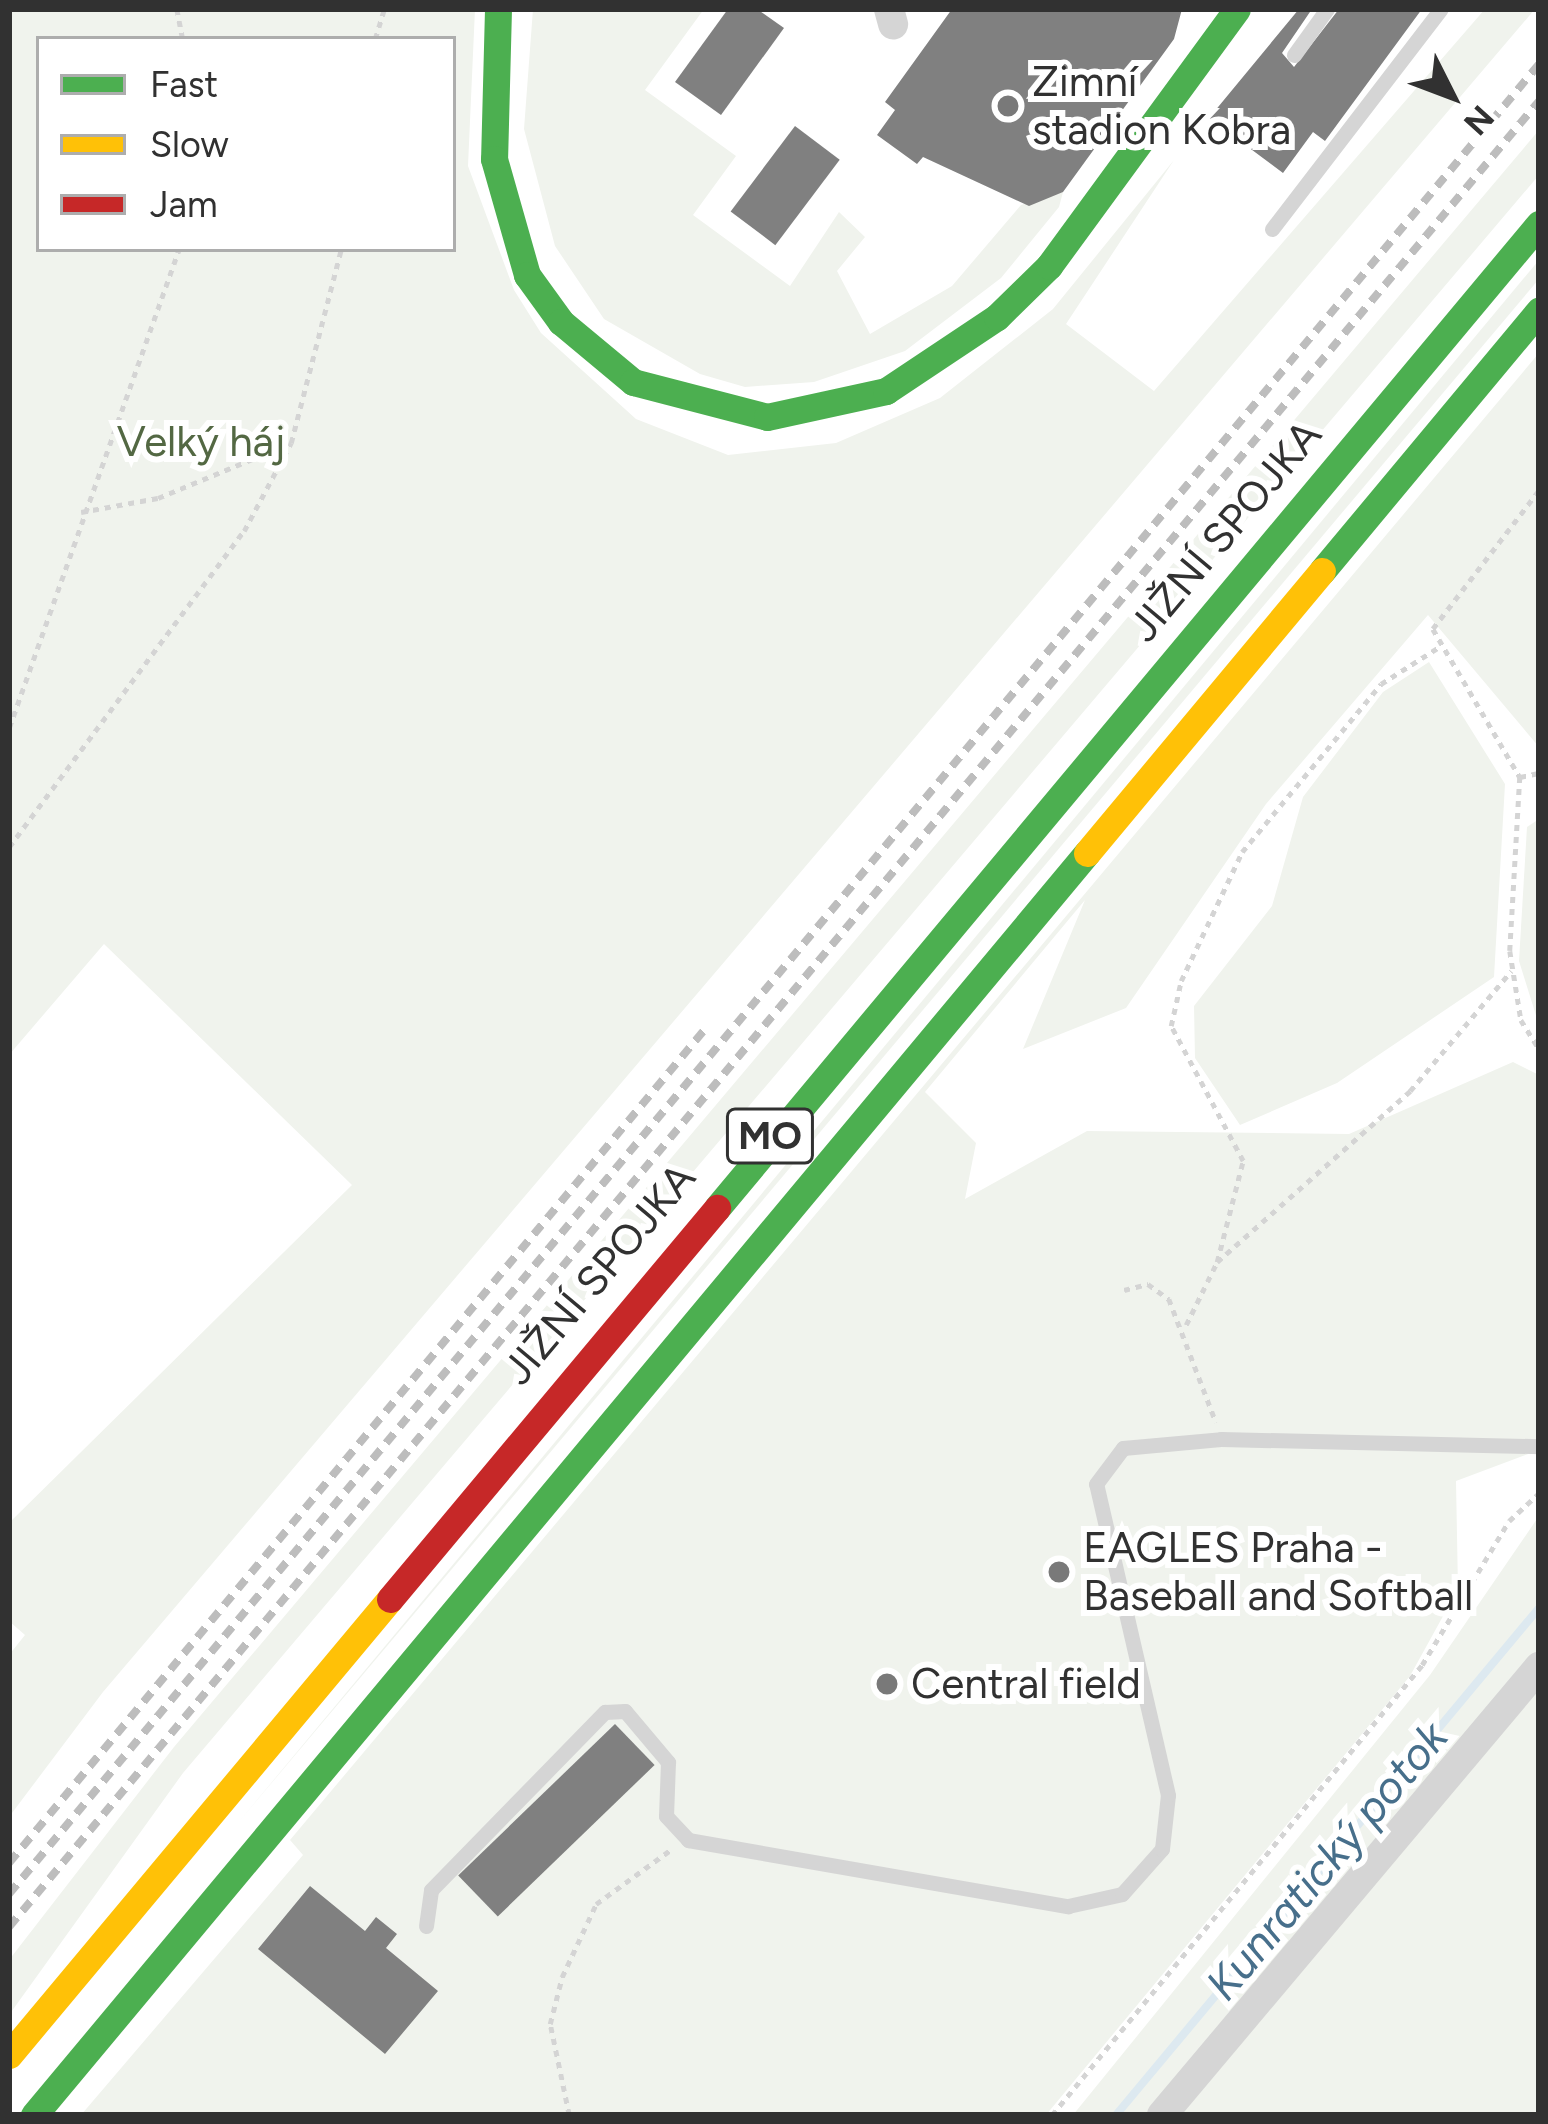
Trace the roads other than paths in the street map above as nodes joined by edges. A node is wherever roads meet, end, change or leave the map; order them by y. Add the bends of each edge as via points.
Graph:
1 (498, 9) edge
2 (1237, 9) edge
3 (1304, 9) edge
4 (1441, 9) edge
5 (1324, 15) edge
6 (1294, 55) dead end
7 (1539, 224) edge
8 (1272, 229) dead end
9 (1539, 311) edge
10 (1539, 1446) edge
11 (1539, 1667) edge
12 (426, 1926) dead end
13 (9, 2055) edge
14 (34, 2115) edge
15 (1162, 2115) edge

1 - 2 main road via 494,159 527,275 562,322 633,382 767,417 886,392 997,317 1049,266
3 - 5 lane
4 - 8 lane
5 - 6 lane
7 - 13 main road, JIŽNÍ SPOJKA / MO
9 - 14 main road, MO
10 - 12 lane via 1221,1439 1123,1448 1096,1484 1168,1795 1162,1849 1122,1894 1068,1906 688,1840 665,1816 668,1762 653,1734 625,1711 605,1712 431,1890
11 - 15 street

